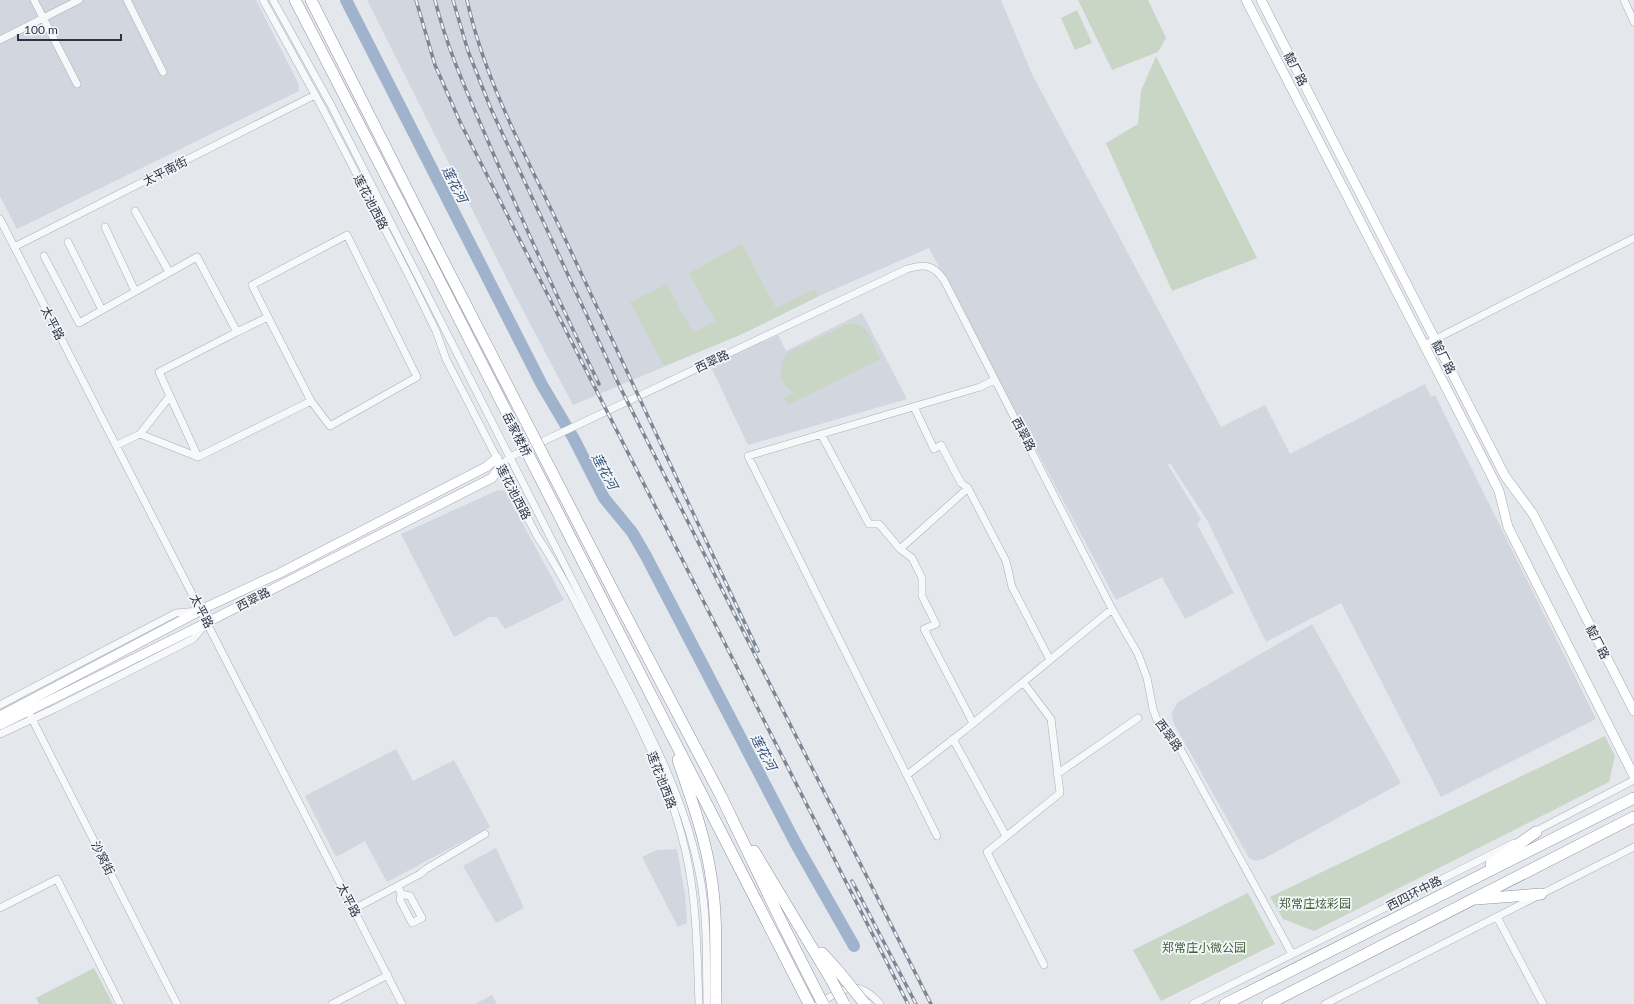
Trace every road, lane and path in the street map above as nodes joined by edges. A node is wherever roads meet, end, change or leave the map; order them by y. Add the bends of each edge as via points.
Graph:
1 (34, 0) edge
2 (79, 0) edge
3 (127, 0) edge
4 (263, 0) edge
5 (273, 0) edge
6 (295, 0) edge
7 (311, 0) edge
8 (1246, 0) edge
9 (1261, 0) edge
10 (1624, 0) edge
11 (43, 18) junction
12 (1634, 22) edge
13 (0, 40) edge
14 (163, 72) dead end
15 (77, 84) dead end
16 (315, 95) junction
17 (135, 211) dead end
18 (0, 219) edge
19 (105, 227) dead end
20 (1634, 238) edge
21 (68, 242) dead end
22 (14, 247) junction
23 (424, 250) joint
24 (44, 256) dead end
25 (169, 272) junction
26 (135, 291) junction
27 (102, 310) junction
28 (268, 317) junction
29 (237, 332) junction
30 (1435, 340) junction
31 (1424, 345) junction
32 (994, 380) junction
33 (170, 396) junction
34 (311, 401) junction
35 (914, 407) junction
36 (140, 434) junction
37 (821, 434) junction
38 (117, 445) junction
39 (198, 457) junction
40 (510, 457) junction
41 (499, 461) junction
42 (968, 488) junction
43 (900, 549) junction
44 (1112, 609) junction
45 (202, 610) junction
46 (208, 622) junction
47 (1050, 660) junction
48 (1023, 682) junction
49 (0, 705) edge
50 (1634, 711) edge
51 (30, 715) junction
52 (0, 716) edge
53 (663, 718) junction
54 (1138, 718) dead end
55 (973, 723) junction
56 (0, 725) edge
57 (0, 734) edge
58 (953, 739) junction
59 (906, 774) junction
60 (1057, 774) junction
61 (1634, 776) edge
62 (1634, 780) edge
63 (721, 796) junction
64 (1634, 798) edge
65 (1634, 817) edge
66 (1536, 832) junction
67 (485, 834) dead end
68 (937, 836) dead end
69 (1006, 836) junction
70 (1634, 847) edge
71 (1464, 884) junction
72 (398, 886) junction
73 (402, 894) dead end
74 (1541, 894) junction
75 (1472, 899) junction
76 (0, 908) edge
77 (354, 909) junction
78 (1497, 917) junction
79 (1292, 954) junction
80 (1044, 965) dead end
81 (388, 975) junction
82 (836, 977) junction
83 (120, 1004) edge
84 (177, 1004) edge
85 (332, 1004) edge
86 (402, 1004) edge
87 (699, 1004) edge
88 (707, 1004) edge
89 (716, 1004) edge
90 (809, 1004) edge
91 (818, 1004) edge
92 (823, 1004) edge
93 (844, 1004) edge
94 (865, 1004) edge
95 (880, 1004) edge
96 (1193, 1004) edge
97 (1225, 1004) edge
98 (1268, 1004) edge
99 (1325, 1004) edge
100 (1543, 1004) edge

1 - 11 street
2 - 11 street
3 - 14 street
4 - 16 street, 莲花池西路
5 - 40 street, 莲花池西路 via 331,105
6 - 23 highway, 莲花池西路
7 - 63 highway, 岳家楼桥, bridge
8 - 31 main road
9 - 30 main road, 靛厂路
10 - 12 street
11 - 13 street
11 - 15 street
16 - 22 street, 太平南街
16 - 41 street, 莲花池西路 via 436,330 446,359
17 - 25 street
18 - 22 street, 太平路
19 - 26 street
20 - 30 street
21 - 27 street
22 - 38 street, 太平路
23 - 53 highway, 岳家楼桥, bridge
24 - 27 street via 79,323
25 - 26 street
25 - 29 street via 197,257
26 - 27 street
28 - 29 street
28 - 34 street
28 - 34 street via 252,285 347,235 417,377 330,426
29 - 33 street via 159,372
30 - 31 street
30 - 50 main road, 靛厂路 via 1505,476 1533,514
31 - 61 main road via 1499,491 1508,527
32 - 35 street via 980,387
32 - 40 street, 西翠路 via 944,280 933,268 918,266
32 - 44 street, 西翠路
33 - 36 street
33 - 39 street
34 - 39 street
35 - 37 street
35 - 42 street via 934,448 941,445 961,483
36 - 38 street
36 - 39 street
37 - 43 street via 869,524 879,524
37 - 59 street via 748,456
38 - 45 street, 太平路
40 - 41 street, 西翠路
40 - 88 street, 莲花池西路 via 646,725 683,813 700,878 706,929
41 - 45 main road, 西翠路
41 - 46 main road, 西翠路 via 492,478
41 - 87 street, 莲花池西路 via 641,728 668,791 692,881
42 - 43 street
42 - 47 street via 1006,561 1012,587
43 - 55 street via 912,558 922,578 922,596 936,624 924,629
44 - 47 street
44 - 79 street, 西翠路 via 1138,654 1147,678 1157,720 1176,741
45 - 46 street, 太平路
45 - 49 street via 176,613
45 - 52 main road, 西翠路
46 - 51 main road, 西翠路
46 - 77 street, 太平路
47 - 48 street
48 - 55 street
48 - 60 street via 1051,719
51 - 56 main road, 西翠路
51 - 57 street
51 - 84 street, 沙窝街
53 - 89 highway via 705,843 711,878
53 - 90 highway
54 - 60 street
55 - 58 street
58 - 59 street
58 - 69 street
59 - 68 street
60 - 69 street via 1060,794
62 - 66 street, 西四环中路
63 - 82 highway via 803,932
63 - 92 highway, bridge
64 - 71 highway, 西四环中路
65 - 75 highway
66 - 71 highway
66 - 79 street, 西四环中路
67 - 72 street
69 - 80 street via 987,852
70 - 74 street
71 - 97 highway, 西四环中路
72 - 73 street
72 - 77 street
74 - 75 highway
74 - 78 street
75 - 98 highway
76 - 83 street via 56,879
77 - 81 street, 太平路
78 - 99 street
78 - 100 street
79 - 96 street, 西四环中路
81 - 85 street
81 - 86 street, 太平路
82 - 93 highway, bridge
82 - 94 highway, bridge
91 - 95 street via 841,991 855,987 868,991

